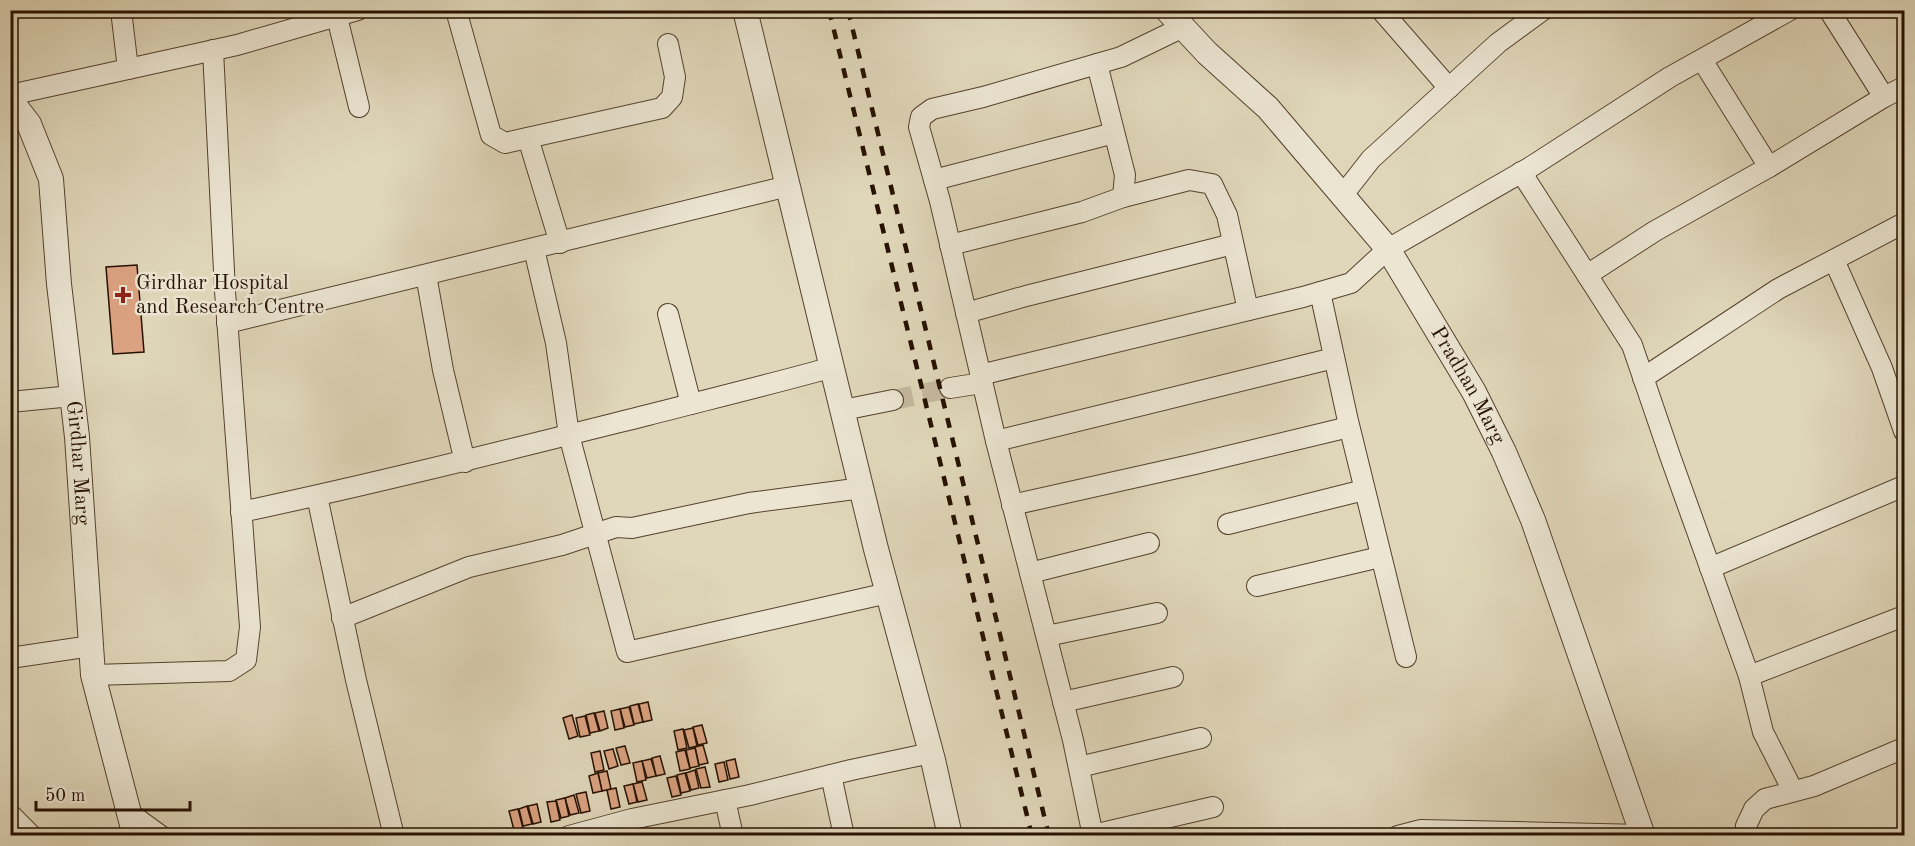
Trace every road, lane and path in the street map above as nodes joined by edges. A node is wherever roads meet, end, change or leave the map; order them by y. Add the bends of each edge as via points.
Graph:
1 (121, 10) edge
2 (456, 10) edge
3 (745, 10) edge
4 (1382, 10) edge
5 (1543, 10) edge
6 (1790, 10) edge
7 (1829, 10) edge
8 (350, 12) edge
9 (1175, 19) edge
10 (668, 45) dead end
11 (213, 50) junction
12 (1702, 60) junction
13 (1097, 64) junction
14 (128, 69) junction
15 (1905, 87) edge
16 (1449, 88) junction
17 (10, 97) edge
18 (1884, 97) junction
19 (359, 107) dead end
20 (1114, 133) junction
21 (528, 138) junction
22 (1769, 167) junction
23 (1521, 172) junction
24 (934, 180) junction
25 (788, 186) junction
26 (1342, 196) junction
27 (1123, 197) junction
28 (1905, 223) edge
29 (560, 243) junction
30 (1233, 243) junction
31 (950, 245) junction
32 (534, 249) junction
33 (1388, 249) junction
34 (1834, 260) junction
35 (426, 275) junction
36 (1587, 275) junction
37 (1320, 292) junction
38 (1248, 310) junction
39 (668, 314) dead end
40 (966, 314) junction
41 (227, 322) junction
42 (1334, 358) junction
43 (833, 367) junction
44 (1643, 378) junction
45 (981, 379) junction
46 (950, 388) tunnel mouth
47 (72, 396) junction
48 (892, 400) tunnel mouth
49 (10, 402) edge
50 (691, 404) junction
51 (843, 410) junction
52 (1349, 427) junction
53 (1905, 431) edge
54 (569, 435) junction
55 (996, 441) junction
56 (465, 462) junction
57 (1905, 486) edge
58 (862, 488) junction
59 (1364, 490) junction
60 (317, 496) junction
61 (1012, 505) junction
62 (241, 512) junction
63 (1228, 524) dead end
64 (596, 535) junction
65 (1149, 543) dead end
66 (1380, 557) junction
67 (1710, 568) junction
68 (1030, 573) junction
69 (1257, 586) dead end
70 (888, 593) junction
71 (1157, 613) dead end
72 (1905, 616) edge
73 (342, 618) junction
74 (1047, 636) junction
75 (91, 646) junction
76 (1406, 657) dead end
77 (10, 658) edge
78 (93, 675) junction
79 (1749, 676) junction
80 (1173, 677) dead end
81 (1063, 702) junction
82 (1201, 738) dead end
83 (1905, 748) edge
84 (931, 753) junction
85 (1078, 767) junction
86 (831, 775) junction
87 (1793, 791) junction
88 (725, 800) junction
89 (1213, 807) dead end
90 (128, 812) junction
91 (10, 815) edge
92 (634, 827) edge
93 (1454, 833) edge
94 (1093, 835) edge
95 (1643, 835) edge
96 (32, 836) edge
97 (135, 836) edge
98 (161, 836) edge
99 (394, 836) edge
100 (569, 836) edge
101 (733, 836) edge
102 (844, 836) edge
103 (950, 836) edge
104 (1398, 836) edge
105 (1749, 836) edge

1 - 14 street
2 - 21 street via 491,135 505,143
3 - 25 street
4 - 16 street
5 - 16 street via 1498,43
6 - 12 street
7 - 18 street
8 - 11 street
8 - 19 street
9 - 13 street via 1121,57
9 - 26 street, Pradhan Marg via 1268,108
10 - 21 street via 675,77 672,97 662,108
11 - 14 street
11 - 41 street
12 - 22 street
12 - 23 street via 1670,76
13 - 20 street
13 - 24 street via 932,109 921,117 919,127
14 - 17 street
15 - 18 street
16 - 26 street via 1371,159
17 - 47 street, Girdhar Marg via 29,124 51,179
18 - 22 street
20 - 24 street
20 - 27 street via 1125,175
21 - 29 street
22 - 36 street via 1655,231
23 - 33 street
23 - 36 street
24 - 31 street
25 - 29 street
25 - 43 street
26 - 33 street, Pradhan Marg
27 - 30 street via 1189,180 1212,184 1227,215
27 - 31 street via 1082,212
28 - 34 street
29 - 32 street
30 - 38 street
30 - 40 street
31 - 40 street
32 - 35 street
32 - 54 street via 556,343
33 - 37 street via 1351,283
33 - 95 street, Pradhan Marg via 1474,392 1504,452 1533,520
34 - 44 street via 1778,289
34 - 53 street
35 - 41 street
35 - 56 street
36 - 44 street via 1632,345
37 - 38 street
37 - 42 street
38 - 45 street
39 - 50 street
40 - 45 street
41 - 62 street
42 - 52 street
42 - 55 street
43 - 50 street
43 - 51 street
44 - 67 street
45 - 46 street
45 - 55 street
47 - 49 street
47 - 75 street, Girdhar Marg
48 - 51 street
50 - 54 street
51 - 58 street
52 - 59 street
52 - 61 street
54 - 56 street
54 - 64 street
55 - 61 street
56 - 60 street
57 - 67 street
58 - 64 street via 749,502 632,528 616,527
58 - 70 street
59 - 63 street
59 - 66 street
60 - 62 street
60 - 73 street
61 - 68 street
62 - 78 street via 249,627 246,660 229,671
64 - 70 street via 627,652
64 - 73 street via 469,567
65 - 68 street
66 - 69 street
66 - 76 street
67 - 79 street
68 - 74 street
70 - 84 street
71 - 74 street
72 - 79 street
73 - 99 street
74 - 81 street
75 - 77 street
75 - 78 street, Girdhar Marg
78 - 90 street, Girdhar Marg
79 - 87 street via 1763,732
80 - 81 street
81 - 85 street
82 - 85 street
83 - 87 street
84 - 86 street
84 - 103 street
85 - 94 street
86 - 88 street
86 - 102 street
87 - 105 street via 1765,799 1754,809 1746,826
88 - 92 street
88 - 101 street
89 - 94 street
90 - 97 street, Girdhar Marg
90 - 98 street
91 - 96 street
92 - 100 street
93 - 95 street
93 - 104 street via 1420,830

